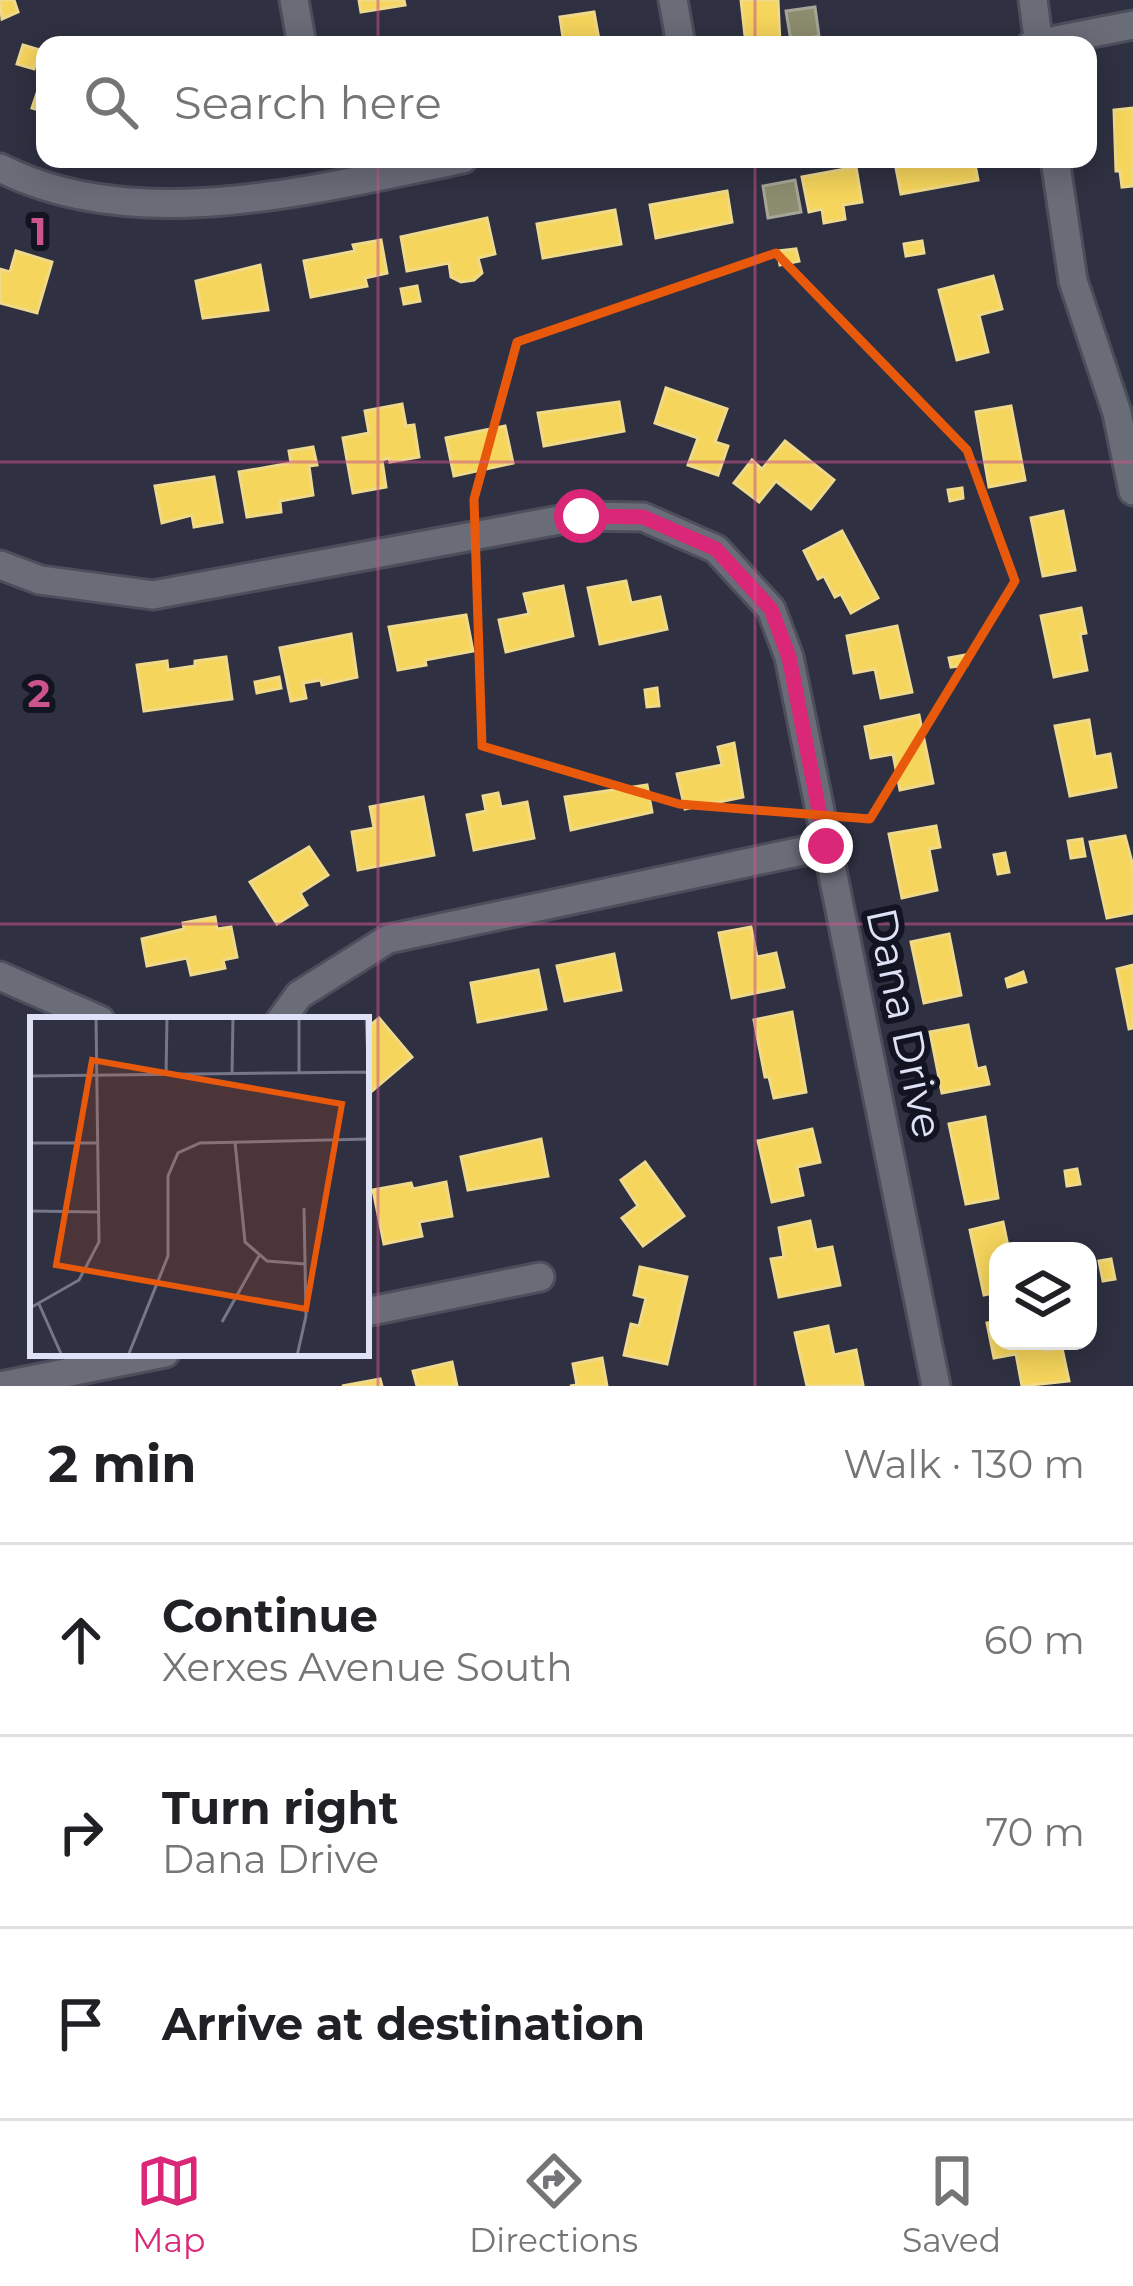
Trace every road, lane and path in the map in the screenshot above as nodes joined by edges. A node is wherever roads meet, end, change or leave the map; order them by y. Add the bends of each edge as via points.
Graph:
1 (294, 0) edge
2 (674, 0) edge
3 (1033, 0) edge
4 (1133, 25) edge
5 (300, 36) edge
6 (680, 36) edge
7 (1035, 36) edge
8 (1077, 36) edge
9 (0, 168) edge
10 (367, 168) edge
11 (1056, 168) edge
12 (324, 172) edge
13 (1125, 412) edge
14 (1133, 491) edge
15 (0, 566) edge
16 (826, 846) junction
17 (0, 976) edge
18 (93, 1017) edge
19 (282, 1017) edge
20 (540, 1277) dead end
21 (369, 1311) edge
22 (149, 1356) edge
23 (0, 1386) edge
24 (936, 1386) edge

1 - 5 street
2 - 6 street
3 - 7 street
4 - 8 street
9 - 12 street via 87,197 162,206
10 - 12 street
11 - 13 street via 1073,281
13 - 14 street
15 - 16 street, Dana Drive via 40,580 153,595 581,516 643,517 716,549 771,609 789,657
16 - 19 street via 388,938 298,995
16 - 24 street, Dana Drive
17 - 18 street
20 - 21 street
22 - 23 street

